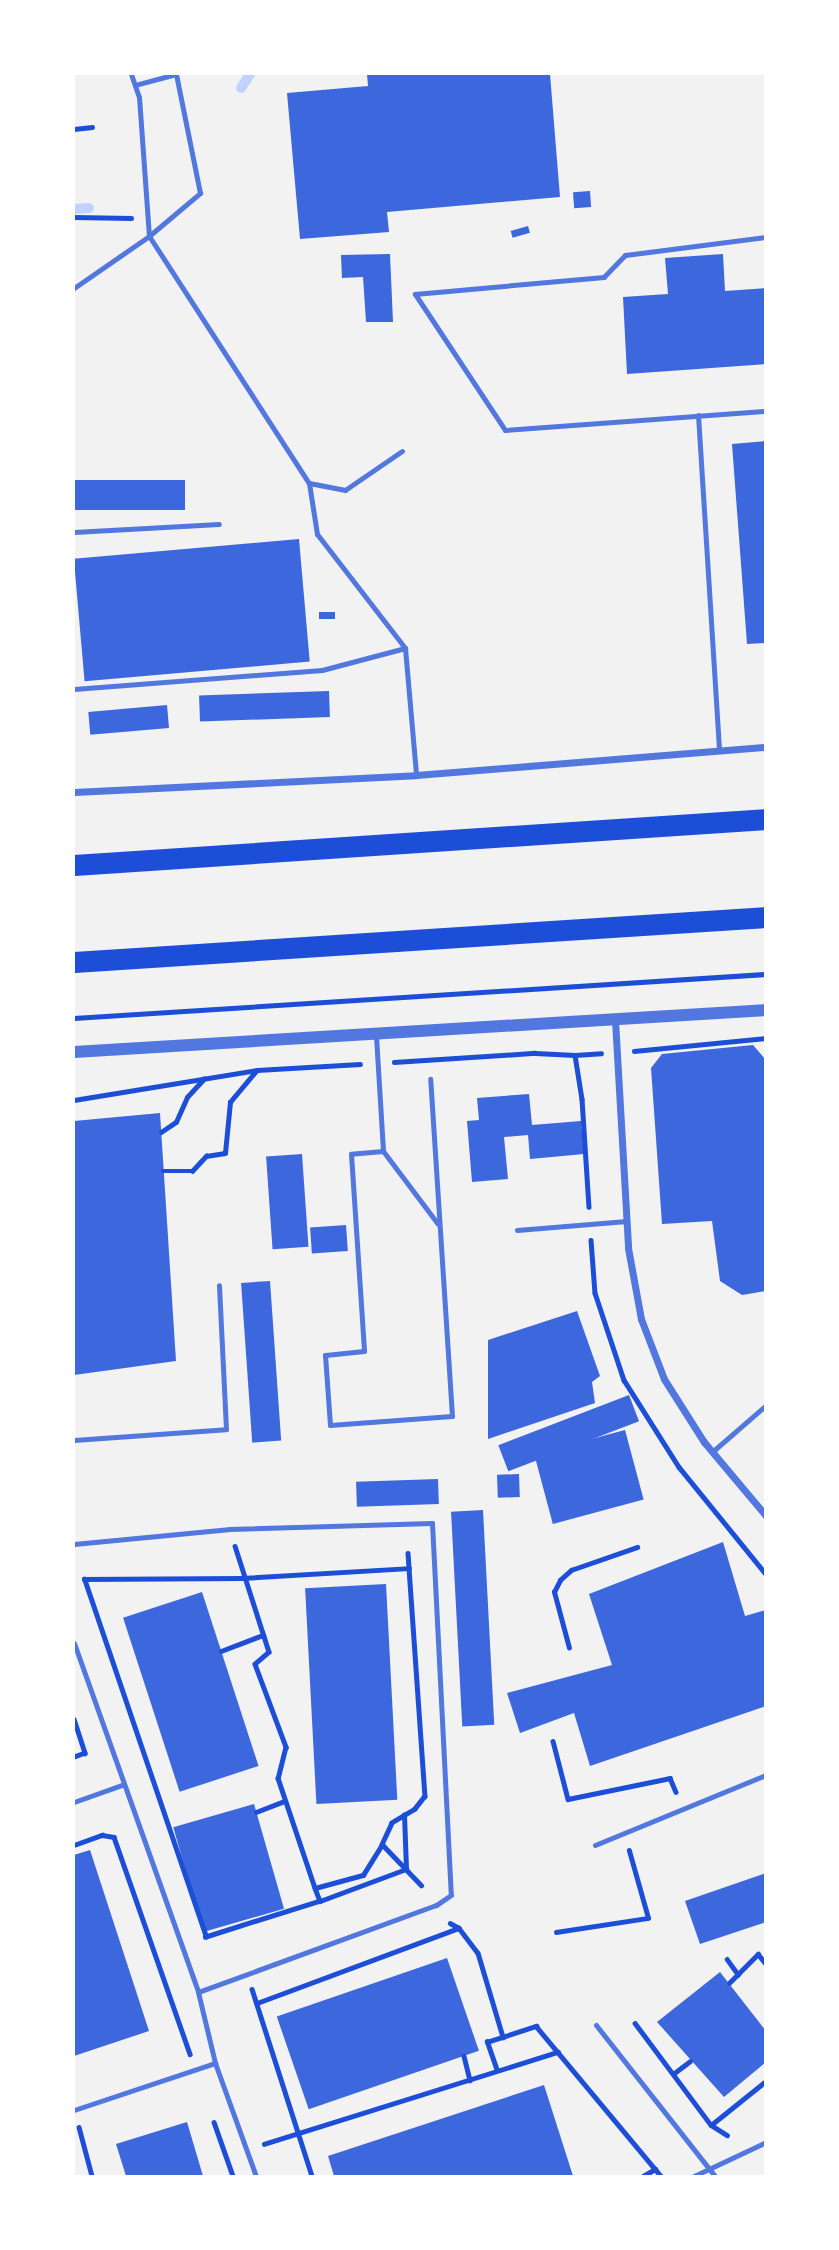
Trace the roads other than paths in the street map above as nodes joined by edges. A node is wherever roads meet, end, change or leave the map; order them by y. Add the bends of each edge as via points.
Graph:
1 (131, 74) edge
2 (176, 74) edge
3 (135, 85) junction
4 (149, 236) junction
5 (765, 237) edge
6 (74, 288) edge
7 (765, 411) edge
8 (698, 415) junction
9 (402, 452) dead end
10 (309, 483) junction
11 (219, 524) dead end
12 (74, 532) edge
13 (405, 648) junction
14 (74, 689) edge
15 (765, 747) edge
16 (719, 750) junction
17 (416, 775) junction
18 (74, 792) edge
19 (765, 819) edge
20 (74, 865) edge
21 (765, 917) edge
22 (74, 961) edge
23 (765, 1010) edge
24 (615, 1020) junction
25 (376, 1033) junction
26 (74, 1052) edge
27 (430, 1079) dead end
28 (383, 1151) junction
29 (627, 1221) junction
30 (440, 1226) junction
31 (517, 1230) dead end
32 (219, 1285) dead end
33 (765, 1405) edge
34 (74, 1440) edge
35 (712, 1452) junction
36 (765, 1516) edge
37 (74, 1544) edge
38 (74, 1643) edge
39 (765, 1775) edge
40 (122, 1785) junction
41 (74, 1802) edge
42 (595, 1845) dead end
43 (198, 1992) junction
44 (596, 2025) dead end
45 (215, 2063) junction
46 (74, 2109) edge
47 (765, 2142) edge
48 (708, 2169) junction
49 (256, 2176) edge
50 (694, 2176) edge
51 (715, 2176) edge

1 - 3 lane
2 - 3 lane
2 - 4 lane via 200,194
3 - 4 lane
4 - 6 lane
4 - 10 lane
5 - 8 lane via 625,255 604,277 415,294 505,430
7 - 8 lane
8 - 16 lane
9 - 10 lane via 345,490
10 - 13 lane via 317,534
11 - 12 lane
13 - 14 lane via 322,670
13 - 17 lane
15 - 16 street
16 - 17 street
17 - 18 street
19 - 20 highway
21 - 22 highway
23 - 24 street
24 - 25 street
24 - 29 street
25 - 26 street
25 - 28 lane
27 - 30 lane
28 - 30 lane
28 - 30 lane via 351,1154 364,1352 325,1355 330,1425 452,1416
29 - 31 lane
29 - 35 street via 641,1319 664,1379
32 - 34 lane via 226,1429
33 - 35 lane
35 - 36 street
37 - 43 lane via 230,1529 432,1523 451,1895 436,1905
38 - 40 lane
39 - 42 lane
40 - 41 lane
40 - 43 lane
43 - 45 lane
44 - 48 lane
45 - 46 lane
45 - 49 lane
47 - 48 lane
48 - 50 lane
48 - 51 lane

